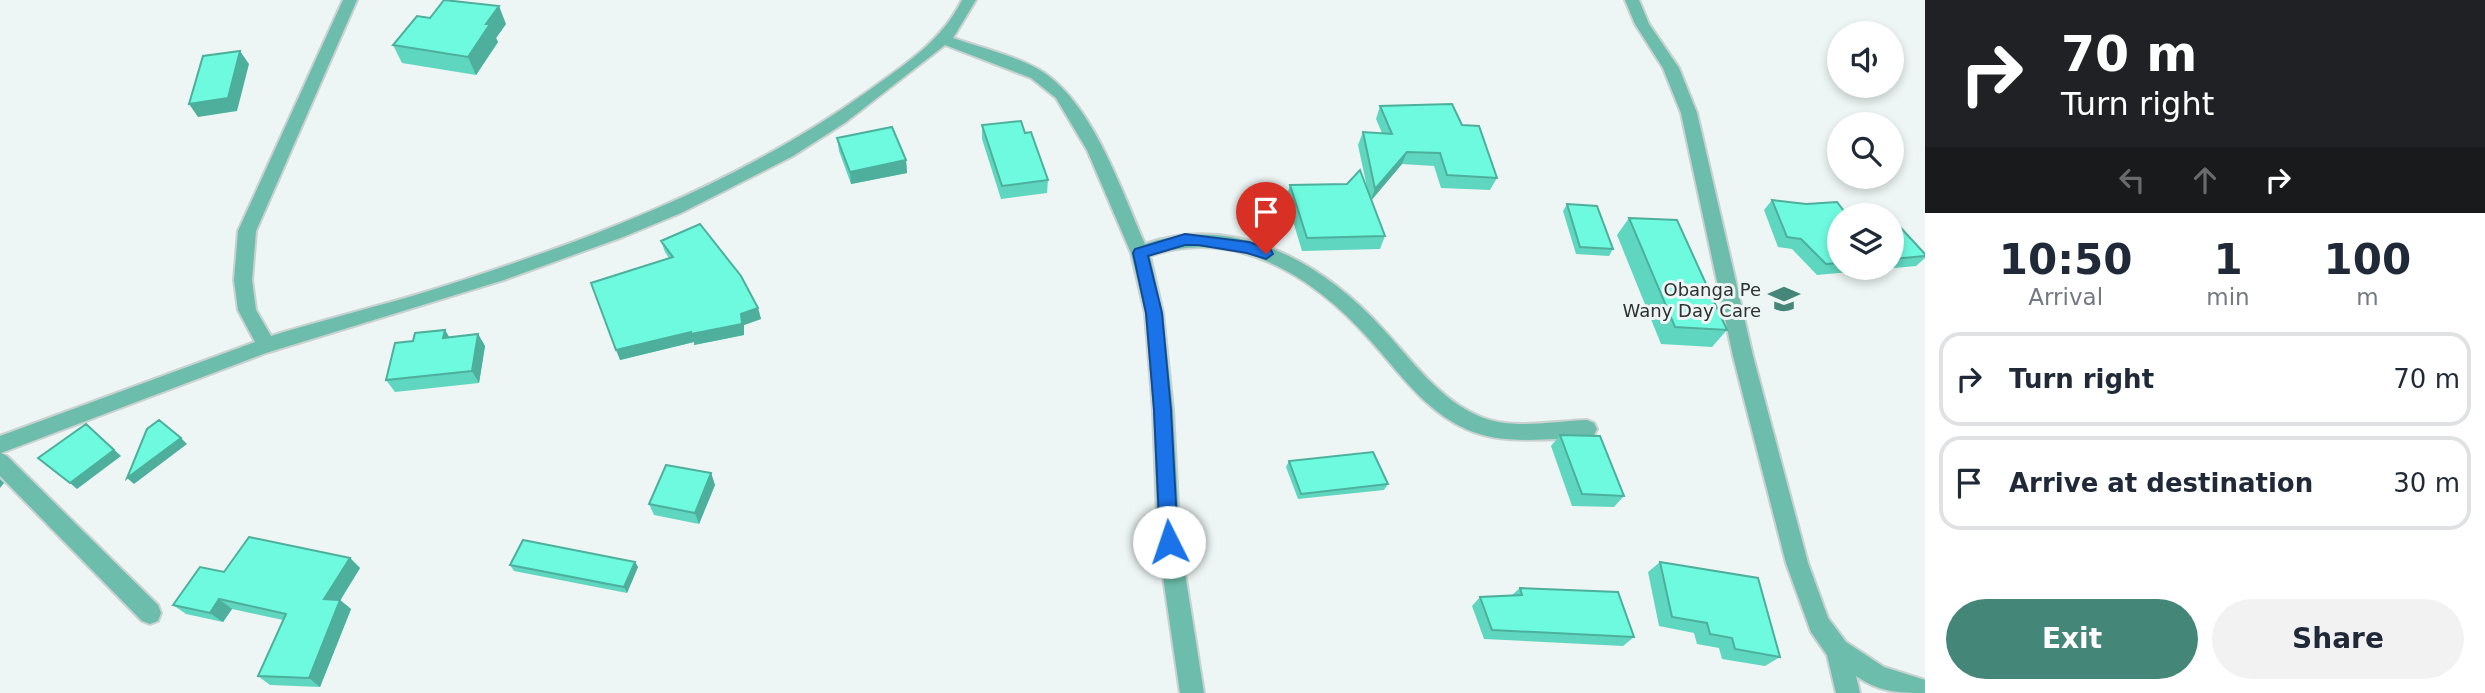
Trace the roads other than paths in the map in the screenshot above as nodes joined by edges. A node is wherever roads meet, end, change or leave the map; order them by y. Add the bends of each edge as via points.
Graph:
1 (350, 0) edge
2 (969, 0) edge
3 (1632, 0) edge
4 (945, 40) junction
5 (1140, 253) junction
6 (267, 346) junction
7 (1587, 429) dead end
8 (0, 445) edge
9 (0, 462) edge
10 (150, 613) dead end
11 (1838, 650) junction
12 (1925, 692) edge
13 (1192, 693) edge
14 (1848, 693) edge

1 - 6 street via 247,231 243,280 247,310
2 - 4 street
3 - 11 street via 1671,68 1689,113 1743,356 1797,563 1819,624
4 - 5 street via 1036,75 1062,95 1095,150
4 - 6 street via 849,113 767,164 663,215 545,260
5 - 7 street via 1198,240 1249,247 1283,260 1362,319 1409,373 1465,420 1494,429
5 - 13 street via 1154,313 1169,542
6 - 8 street
9 - 10 street
11 - 12 street via 1878,677
11 - 14 street

